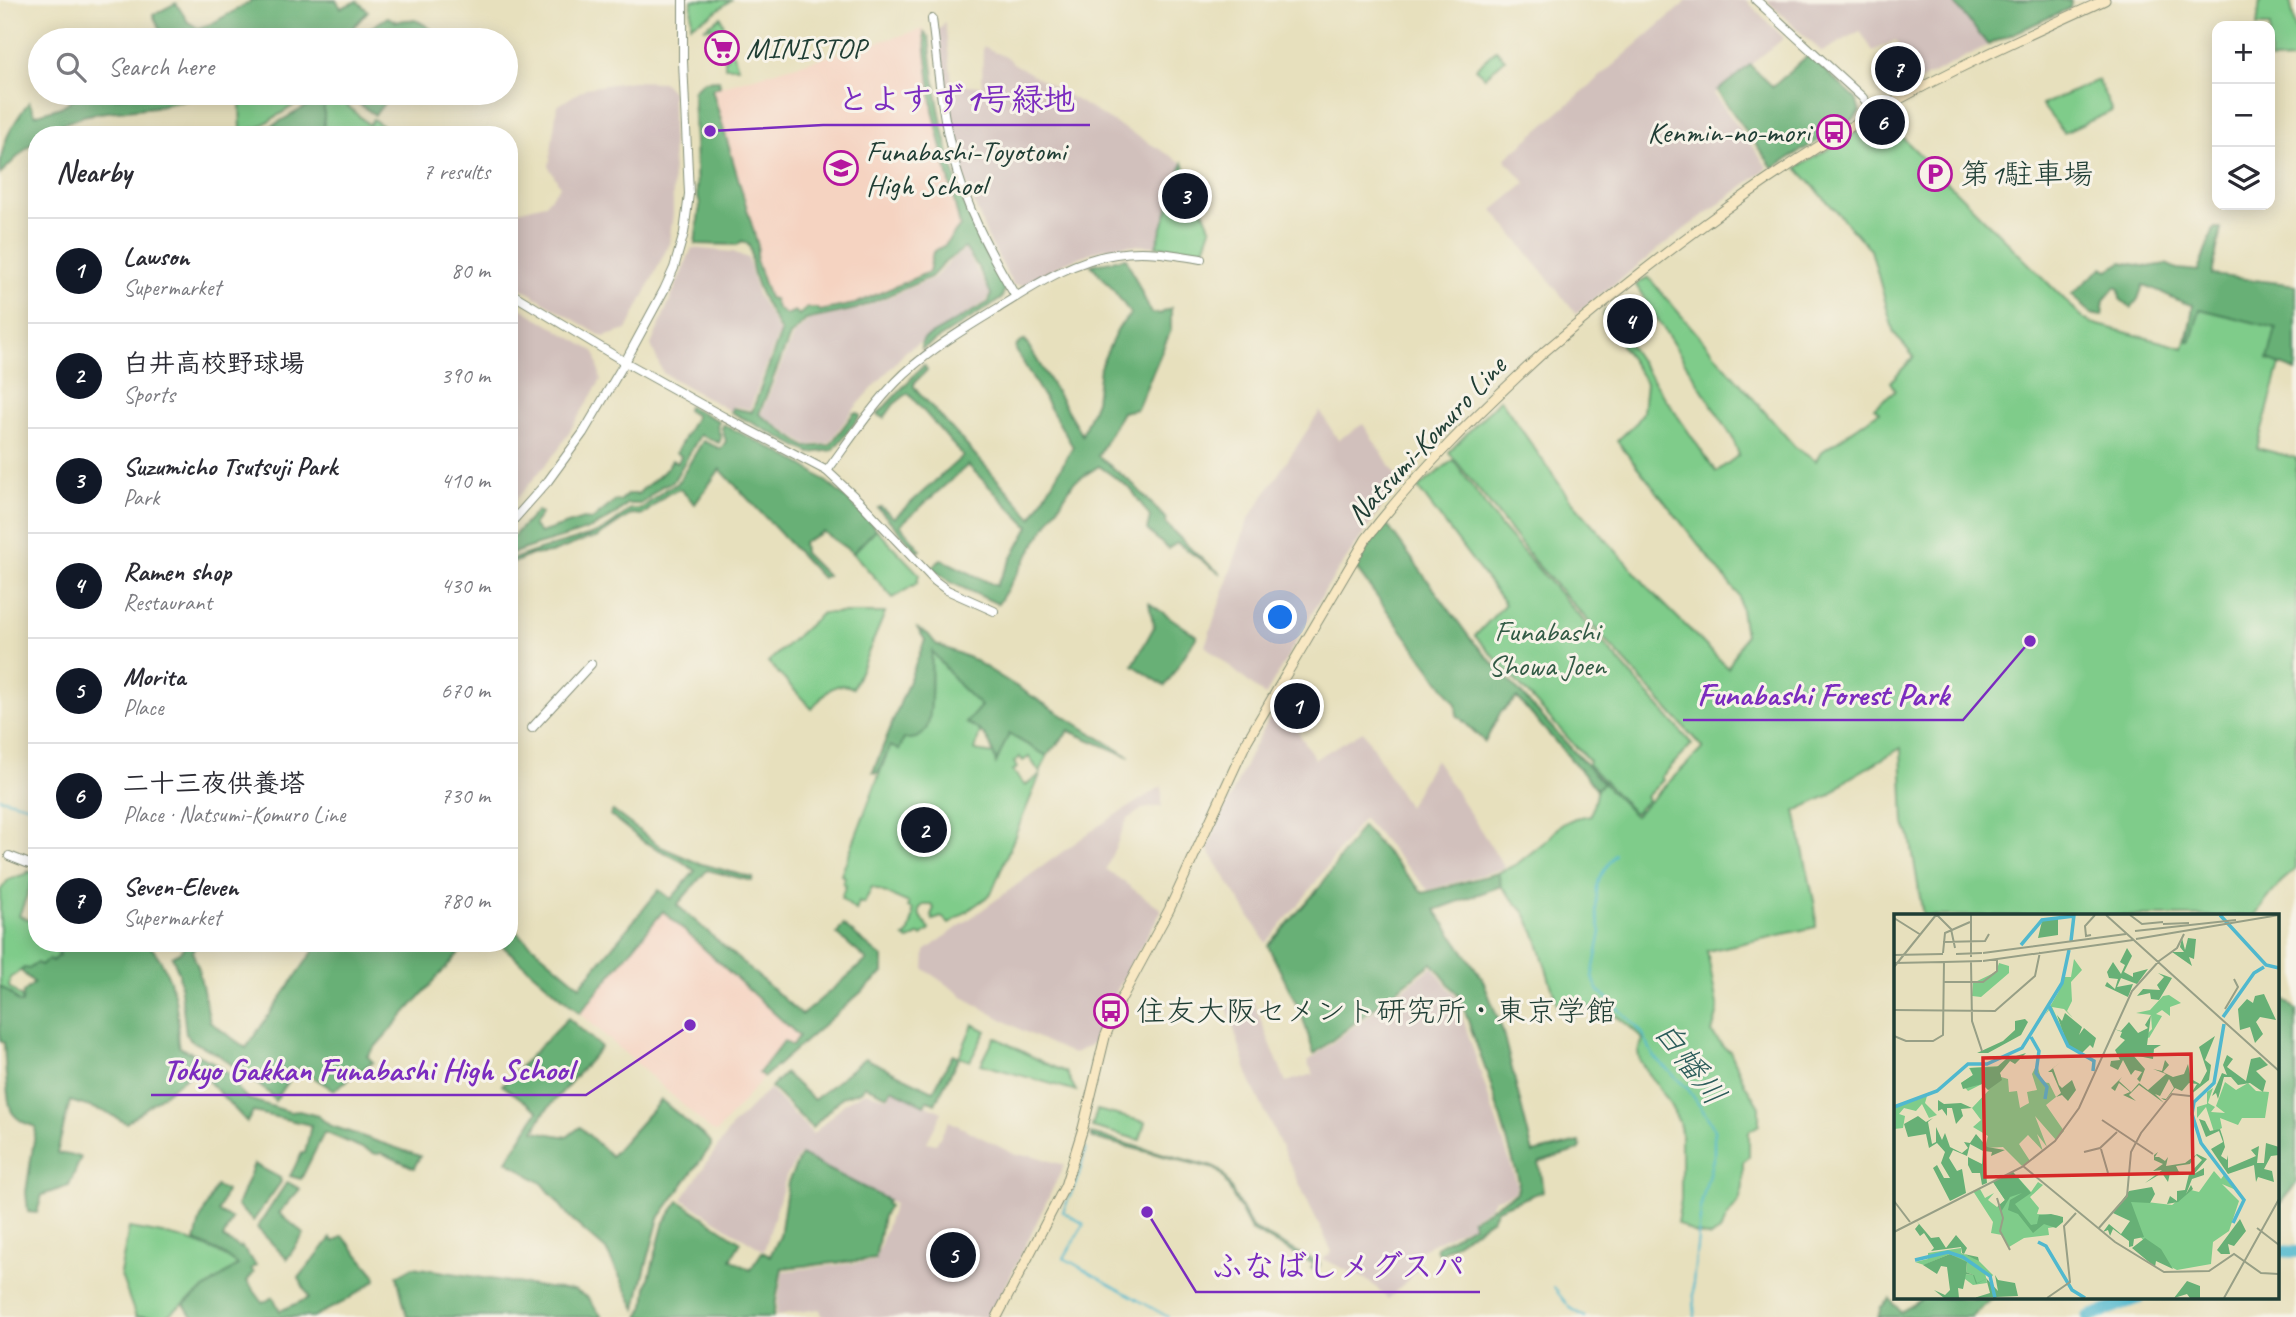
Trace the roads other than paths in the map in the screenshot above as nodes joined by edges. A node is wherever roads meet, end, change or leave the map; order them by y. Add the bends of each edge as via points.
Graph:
1 (684, 0) edge
2 (1756, 0) edge
3 (2105, 0) edge
4 (932, 19) dead end
5 (1874, 113) junction
6 (1200, 259) dead end
7 (518, 297) edge
8 (1016, 297) junction
9 (625, 362) junction
10 (827, 471) junction
11 (518, 515) edge
12 (994, 611) dead end
13 (591, 664) dead end
14 (531, 728) dead end
15 (9, 856) dead end
16 (28, 863) edge
17 (997, 1317) edge

1 - 9 street via 689,194 684,233 670,278
2 - 5 street
3 - 5 main road, Natsumi-Komuro Line
4 - 8 street via 953,159 983,237
5 - 17 main road, Natsumi-Komuro Line via 1749,191 1565,335 1407,488 1366,539 1247,741 1164,920 1120,1001 1105,1037 1065,1186
6 - 8 street via 1153,252 1114,254 1068,268
7 - 9 street
8 - 10 street via 911,367 882,397
9 - 10 street
9 - 11 street via 567,457
10 - 12 street via 935,581
13 - 14 street
15 - 16 street

